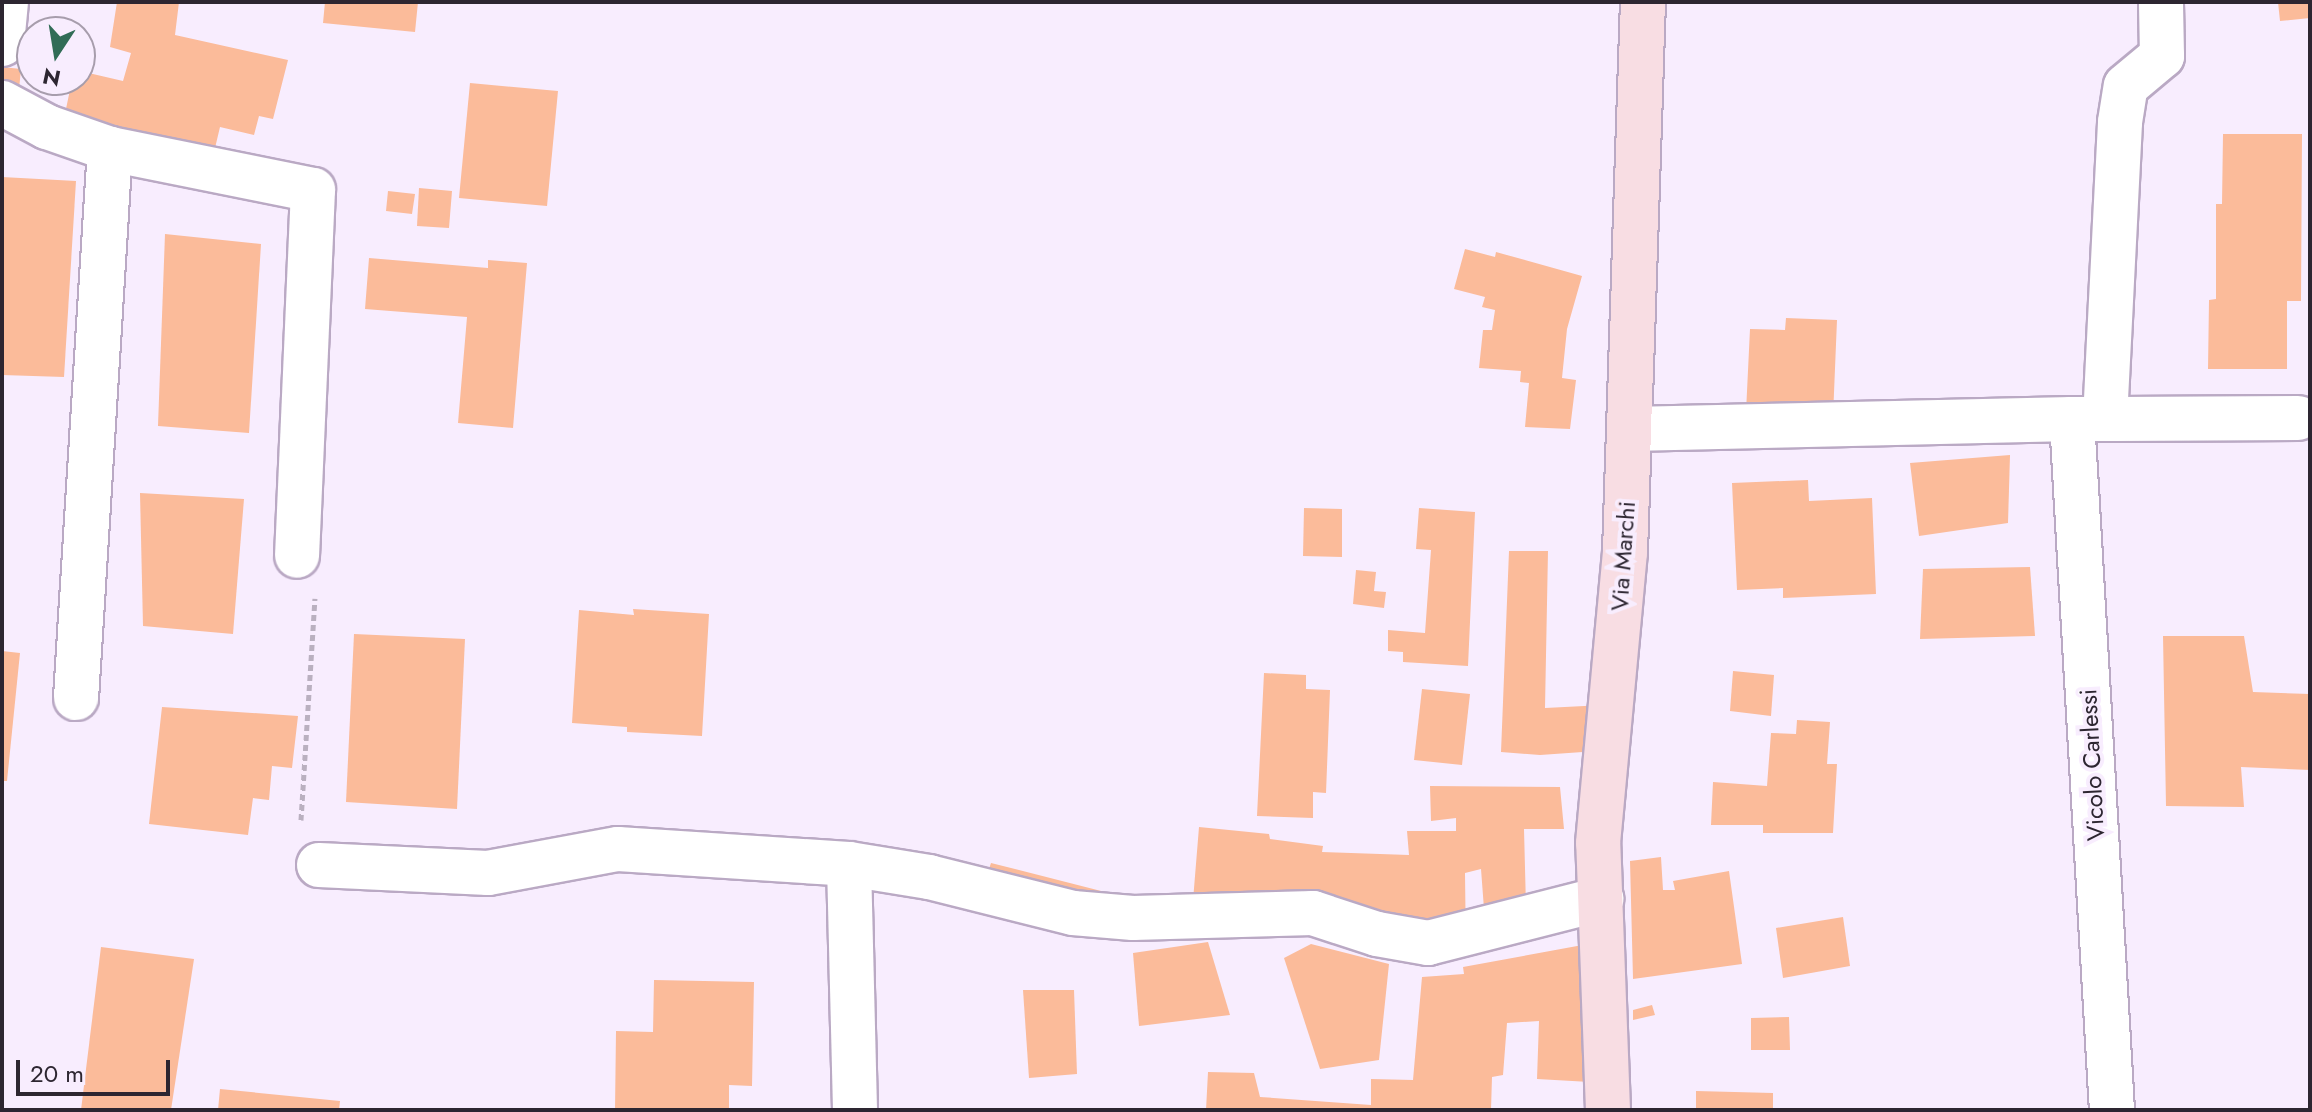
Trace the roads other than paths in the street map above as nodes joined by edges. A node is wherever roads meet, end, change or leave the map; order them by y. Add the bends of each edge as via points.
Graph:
1 (6, 2) edge
2 (1643, 2) edge
3 (2161, 2) edge
4 (2, 44) edge
5 (2, 103) edge
6 (110, 149) junction
7 (2298, 418) dead end
8 (2089, 419) junction
9 (1630, 429) junction
10 (297, 556) dead end
11 (76, 698) dead end
12 (849, 864) junction
13 (319, 865) dead end
14 (1601, 899) junction
15 (855, 1110) edge
16 (1608, 1110) edge
17 (2112, 1110) edge

1 - 4 street
2 - 9 main road, Via Marchi
3 - 8 street, Vicolo Carlessi via 2162,56 2126,86
5 - 6 street via 47,127
6 - 10 street via 313,190
6 - 11 street
7 - 8 street
8 - 9 street
8 - 17 street, Vicolo Carlessi
9 - 14 main road, Via Marchi via 1625,552 1598,843
12 - 13 street via 618,849 488,873
12 - 14 street via 929,877 1073,913 1149,918 1313,913 1377,934 1428,943
12 - 15 street
14 - 16 main road, Via Marchi

